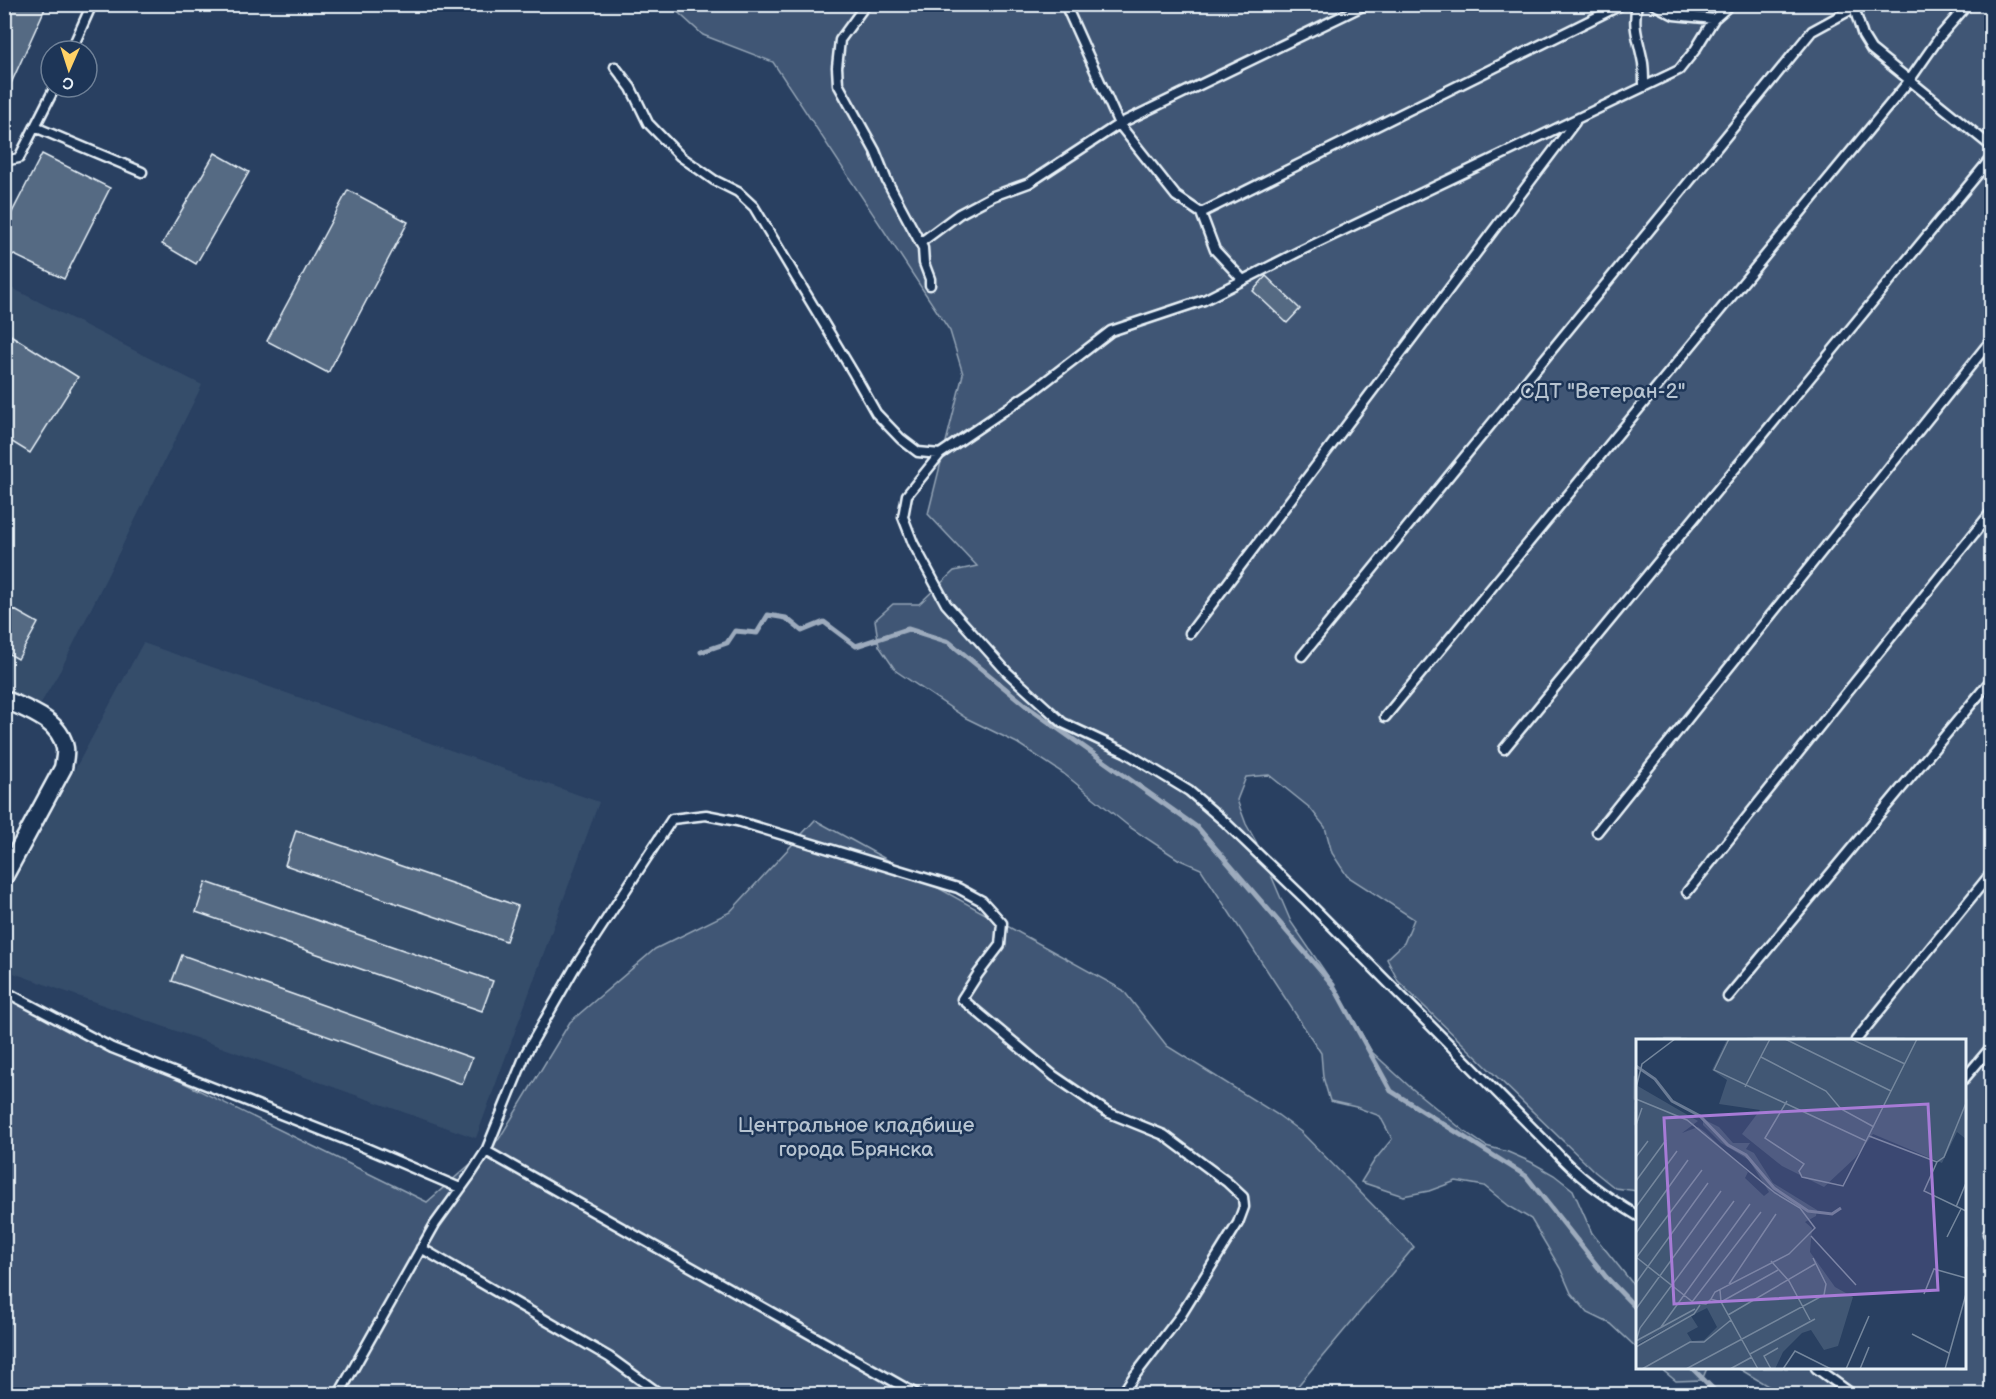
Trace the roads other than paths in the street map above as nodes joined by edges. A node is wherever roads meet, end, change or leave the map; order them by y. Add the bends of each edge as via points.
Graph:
1 (92, 4) edge
2 (868, 4) edge
3 (1065, 4) edge
4 (1367, 4) edge
5 (1623, 4) edge
6 (1636, 4) edge
7 (1653, 4) edge
8 (1731, 4) edge
9 (1968, 4) edge
10 (1852, 6) edge
11 (1714, 19) junction
12 (76, 39) edge
13 (615, 68) dead end
14 (1909, 81) junction
15 (1644, 87) junction
16 (49, 99) edge
17 (1577, 120) junction
18 (1119, 124) junction
19 (35, 127) junction
20 (1992, 147) edge
21 (1992, 157) edge
22 (4, 161) edge
23 (142, 172) dead end
24 (1201, 213) junction
25 (920, 243) junction
26 (1243, 280) junction
27 (930, 285) dead end
28 (1992, 339) edge
29 (940, 454) junction
30 (1992, 511) edge
31 (1190, 633) dead end
32 (1302, 656) dead end
33 (1992, 679) edge
34 (4, 699) edge
35 (1385, 717) dead end
36 (1504, 748) dead end
37 (1597, 831) dead end
38 (1992, 872) edge
39 (4, 877) edge
40 (1687, 892) dead end
41 (4, 991) edge
42 (1728, 998) dead end
43 (1858, 1039) edge
44 (1992, 1046) edge
45 (1966, 1078) edge
46 (486, 1151) junction
47 (460, 1188) junction
48 (1636, 1215) edge
49 (421, 1248) junction
50 (1817, 1369) edge
51 (339, 1395) edge
52 (660, 1395) edge
53 (916, 1395) edge
54 (1122, 1395) edge
55 (1852, 1395) edge

1 - 12 lane
2 - 25 lane via 840,40 838,84
3 - 18 lane
4 - 18 lane
5 - 24 lane
6 - 15 lane via 1634,19
7 - 11 lane via 1674,15
8 - 11 lane
9 - 14 lane
10 - 14 lane via 1870,49
10 - 32 lane via 1812,31
11 - 15 lane via 1679,70
13 - 29 lane via 631,88 648,123 680,156 738,192 754,207 876,413 918,452
14 - 20 lane
14 - 35 lane
15 - 17 lane
16 - 19 lane
17 - 26 lane
17 - 31 lane
18 - 24 lane via 1176,196
18 - 25 lane via 1029,183 959,214
19 - 22 lane via 19,158
19 - 23 lane
21 - 36 lane
24 - 26 lane via 1215,250
25 - 27 lane
26 - 29 lane via 1204,300 1111,331 1034,391
28 - 37 lane
29 - 48 lane via 907,495 903,517 946,604 994,659 1063,723 1125,752 1189,791 1304,898 1568,1166 1597,1191
30 - 40 lane
33 - 42 lane
34 - 39 street via 57,728 65,749 63,768
38 - 43 lane
41 - 47 lane via 112,1048
44 - 45 lane
46 - 47 lane
46 - 53 lane
46 - 54 lane via 526,1053 574,969 672,819 706,815 737,821 958,888 982,901 1002,923 1000,945 962,999 1054,1076 1107,1112 1164,1135 1243,1197 1238,1223 1180,1315
47 - 49 lane
49 - 51 lane
49 - 52 lane via 609,1357
50 - 55 lane

